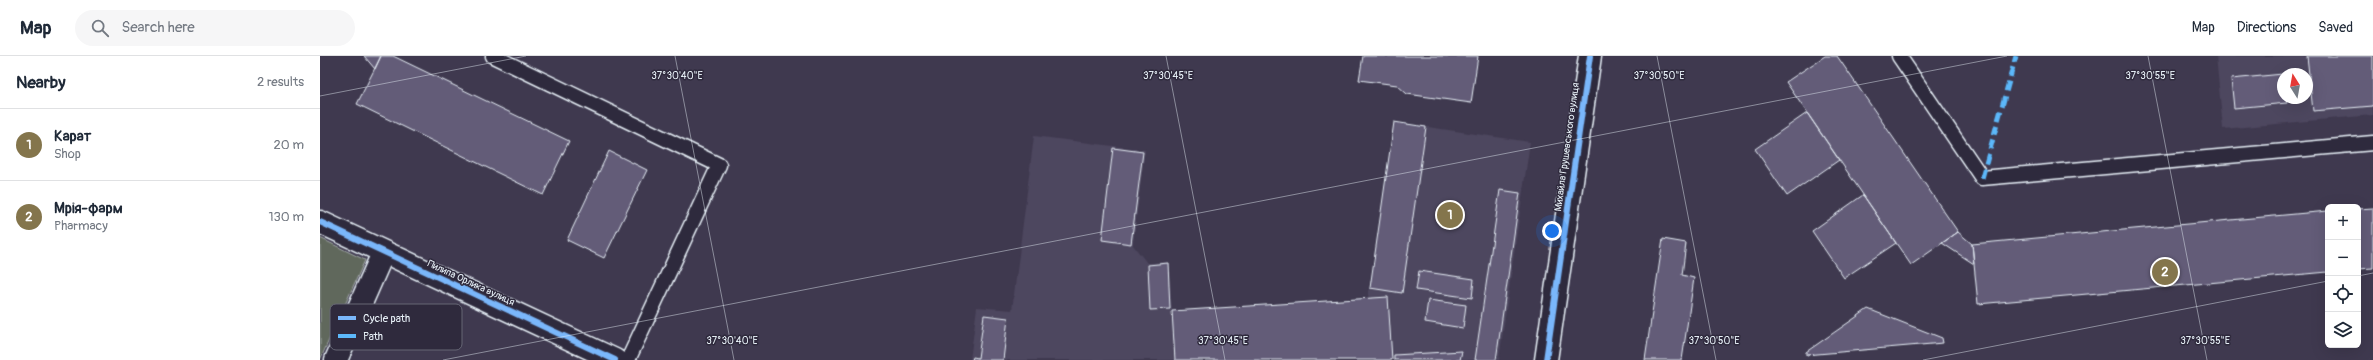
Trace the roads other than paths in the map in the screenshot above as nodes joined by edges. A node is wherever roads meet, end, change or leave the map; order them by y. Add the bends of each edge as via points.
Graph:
1 (493, 56) edge
2 (1590, 56) edge
3 (1899, 56) edge
4 (2373, 143) edge
5 (320, 222) edge
6 (383, 253) junction
7 (361, 304) edge
8 (340, 350) edge
9 (606, 358) edge
10 (336, 360) edge
11 (628, 360) edge
12 (1546, 360) edge

1 - 11 lane via 719,165
2 - 12 street, Михайла Грушевського вулиця
3 - 4 lane via 1982,178
5 - 6 street, Пилипа Орлика вулиця
6 - 7 street
6 - 9 street, Пилипа Орлика вулиця
8 - 10 street

